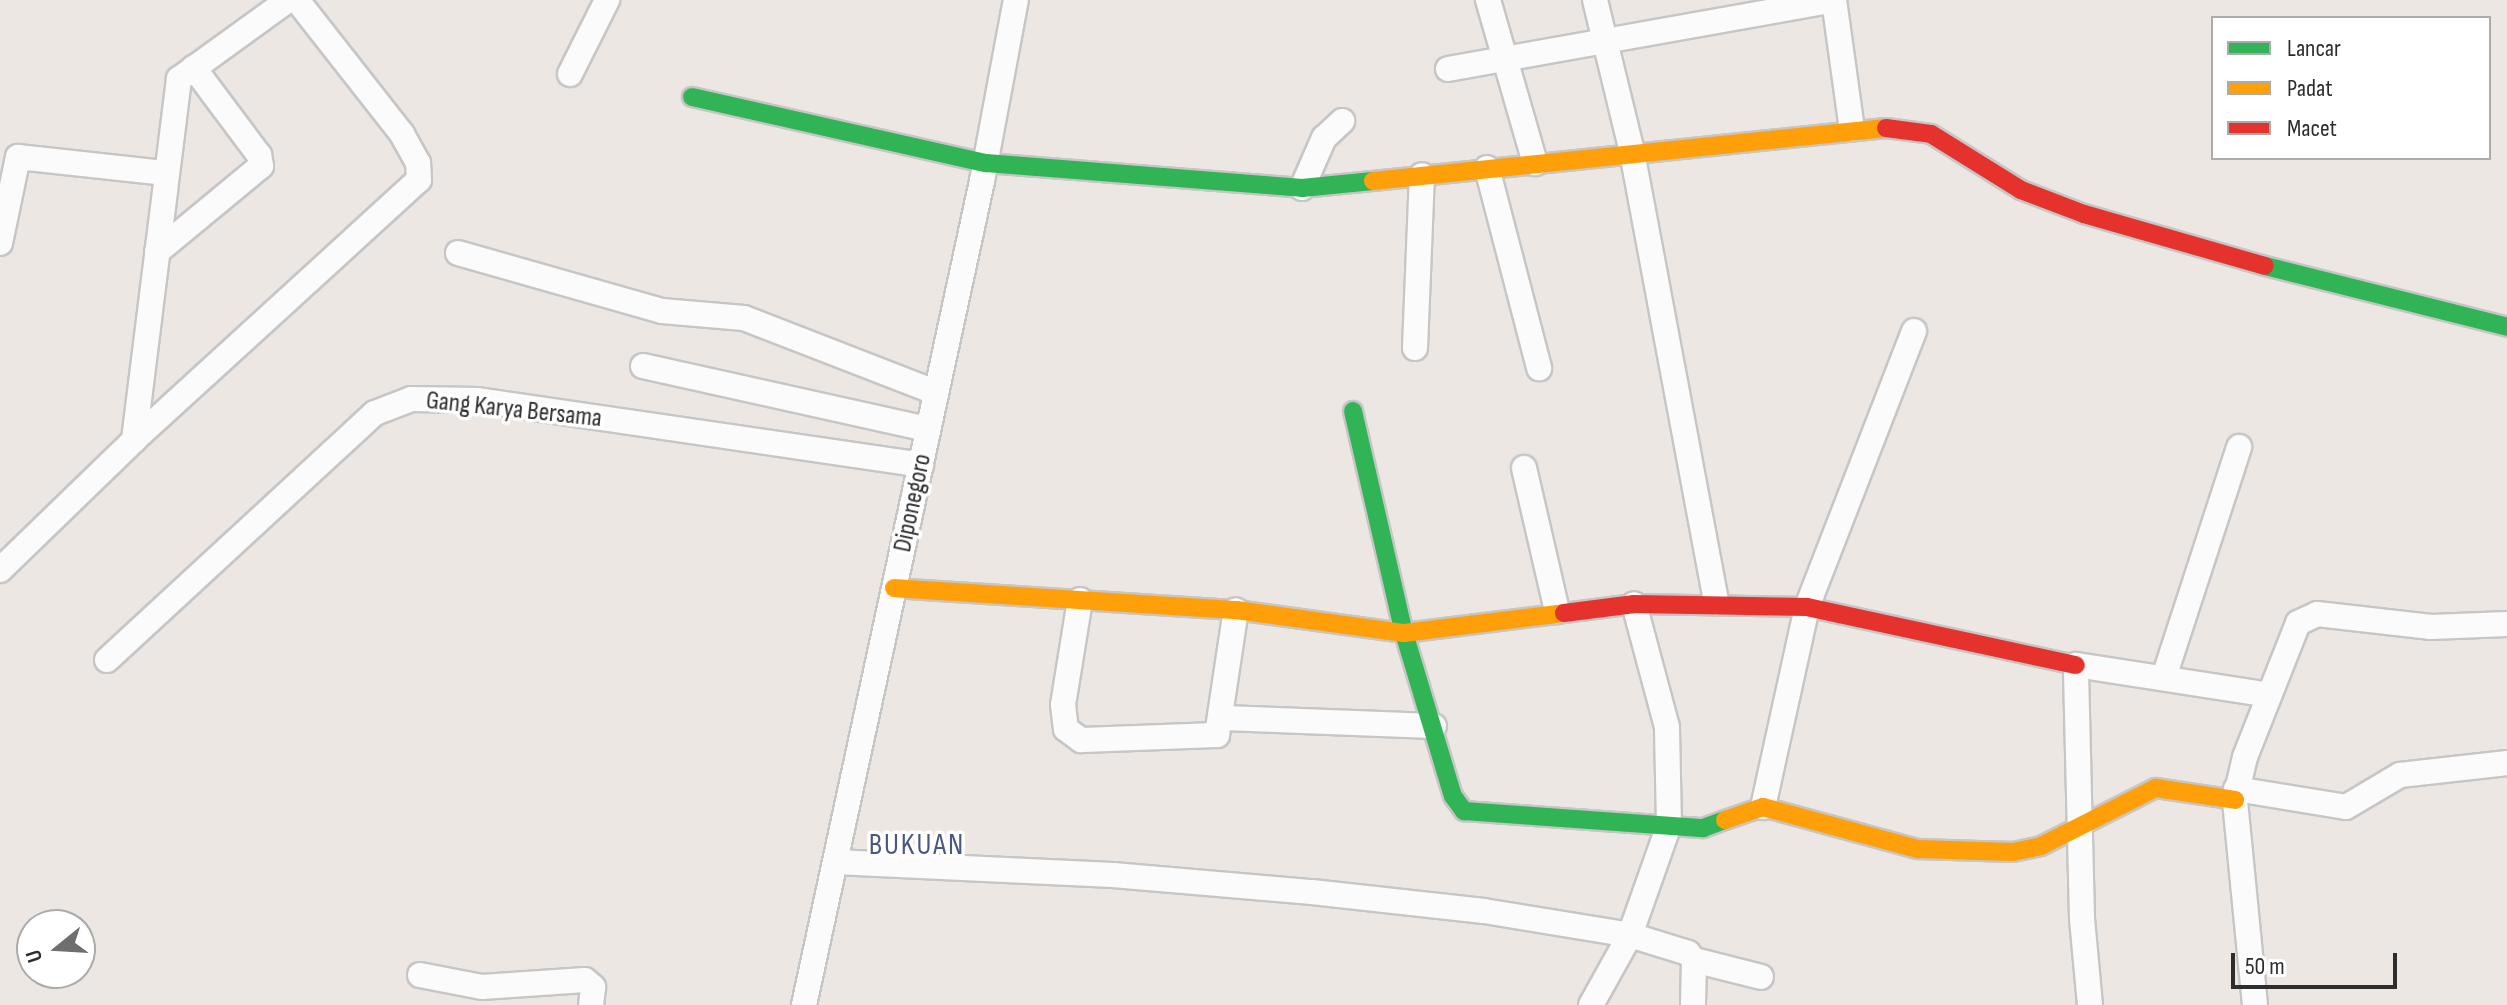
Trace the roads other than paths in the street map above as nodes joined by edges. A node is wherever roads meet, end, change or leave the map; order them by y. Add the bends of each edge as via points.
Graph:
1 (288, 0) edge
2 (297, 0) edge
3 (607, 0) edge
4 (1016, 0) edge
5 (1488, 0) edge
6 (1595, 0) edge
7 (1604, 41) junction
8 (1508, 58) junction
9 (194, 68) junction
10 (1448, 69) dead end
11 (570, 74) dead end
12 (692, 97) dead end
13 (1342, 121) dead end
14 (1852, 129) junction
15 (1632, 152) junction
16 (986, 163) junction
17 (1535, 163) junction
18 (1487, 168) junction
19 (166, 173) junction
20 (1422, 175) junction
21 (1302, 188) junction
22 (0, 243) edge
23 (157, 252) junction
24 (458, 253) dead end
25 (2507, 327) edge
26 (1914, 331) dead end
27 (1415, 348) dead end
28 (643, 366) dead end
29 (1539, 368) dead end
30 (935, 392) junction
31 (1353, 411) dead end
32 (928, 429) junction
33 (134, 440) junction
34 (2239, 447) dead end
35 (921, 465) junction
36 (1524, 468) dead end
37 (0, 570) edge
38 (894, 588) junction
39 (1080, 600) junction
40 (1716, 602) junction
41 (1634, 604) junction
42 (1807, 607) junction
43 (1236, 610) junction
44 (1557, 611) junction
45 (2507, 624) edge
46 (1404, 633) junction
47 (107, 660) dead end
48 (2076, 665) junction
49 (2164, 677) junction
50 (2269, 695) junction
51 (1223, 718) junction
52 (1434, 726) junction
53 (2507, 763) edge
54 (2236, 794) junction
55 (1763, 807) junction
56 (1669, 825) junction
57 (2079, 829) junction
58 (835, 862) junction
59 (1630, 935) junction
60 (1694, 960) junction
61 (420, 975) dead end
62 (1761, 977) dead end
63 (591, 1005) edge
64 (804, 1005) edge
65 (1591, 1005) edge
66 (1693, 1005) edge
67 (2090, 1005) edge
68 (2255, 1005) edge

1 - 9 street
2 - 33 street via 402,134 418,163 419,180
3 - 11 street
4 - 16 street, Diponegoro
5 - 8 street
6 - 7 street
7 - 8 street
7 - 14 street via 1834,0
7 - 15 street
8 - 10 street
8 - 17 street
9 - 19 street via 179,79
9 - 23 street via 259,155 261,166
12 - 16 street
13 - 21 street via 1324,138
14 - 15 street via 1805,139
14 - 25 street via 1910,128 1931,134 2021,190 2084,214 2236,259
15 - 17 street
15 - 40 street
16 - 21 street
16 - 30 street, Diponegoro
17 - 18 street
18 - 20 street
18 - 29 street
19 - 22 street via 18,157
19 - 23 street
20 - 21 street
20 - 27 street
23 - 33 street
24 - 30 street via 650,308 744,318
26 - 42 street
28 - 32 street
30 - 32 street, Diponegoro
31 - 46 street
32 - 35 street, Diponegoro
33 - 37 street
34 - 49 street
35 - 38 street, Diponegoro
35 - 47 street, Gang Karya Bersama via 478,400 411,399 375,413
36 - 44 street
38 - 39 street
38 - 58 street, Diponegoro
39 - 43 street
39 - 51 street via 1063,705 1066,729 1074,736 1209,738 1217,735
40 - 41 street
40 - 42 street
41 - 44 street
41 - 56 street via 1667,727
42 - 48 street
42 - 55 street
43 - 46 street
43 - 51 street
44 - 46 street
45 - 50 street via 2431,627 2308,614 2298,623
46 - 52 street
48 - 49 street
48 - 57 street
49 - 50 street
50 - 54 street
51 - 52 street
52 - 56 street via 1453,796 1464,811
53 - 54 street via 2400,775 2346,807
54 - 57 street via 2156,788
54 - 68 street
55 - 56 street via 1710,827
55 - 57 street via 1900,845 1957,852 2028,849
56 - 59 street
57 - 67 street
58 - 59 street via 1113,875 1297,891 1484,911
58 - 64 street, Diponegoro
59 - 60 street via 1673,946
59 - 65 street
60 - 62 street
60 - 66 street
61 - 63 street via 482,987 585,980 593,987

